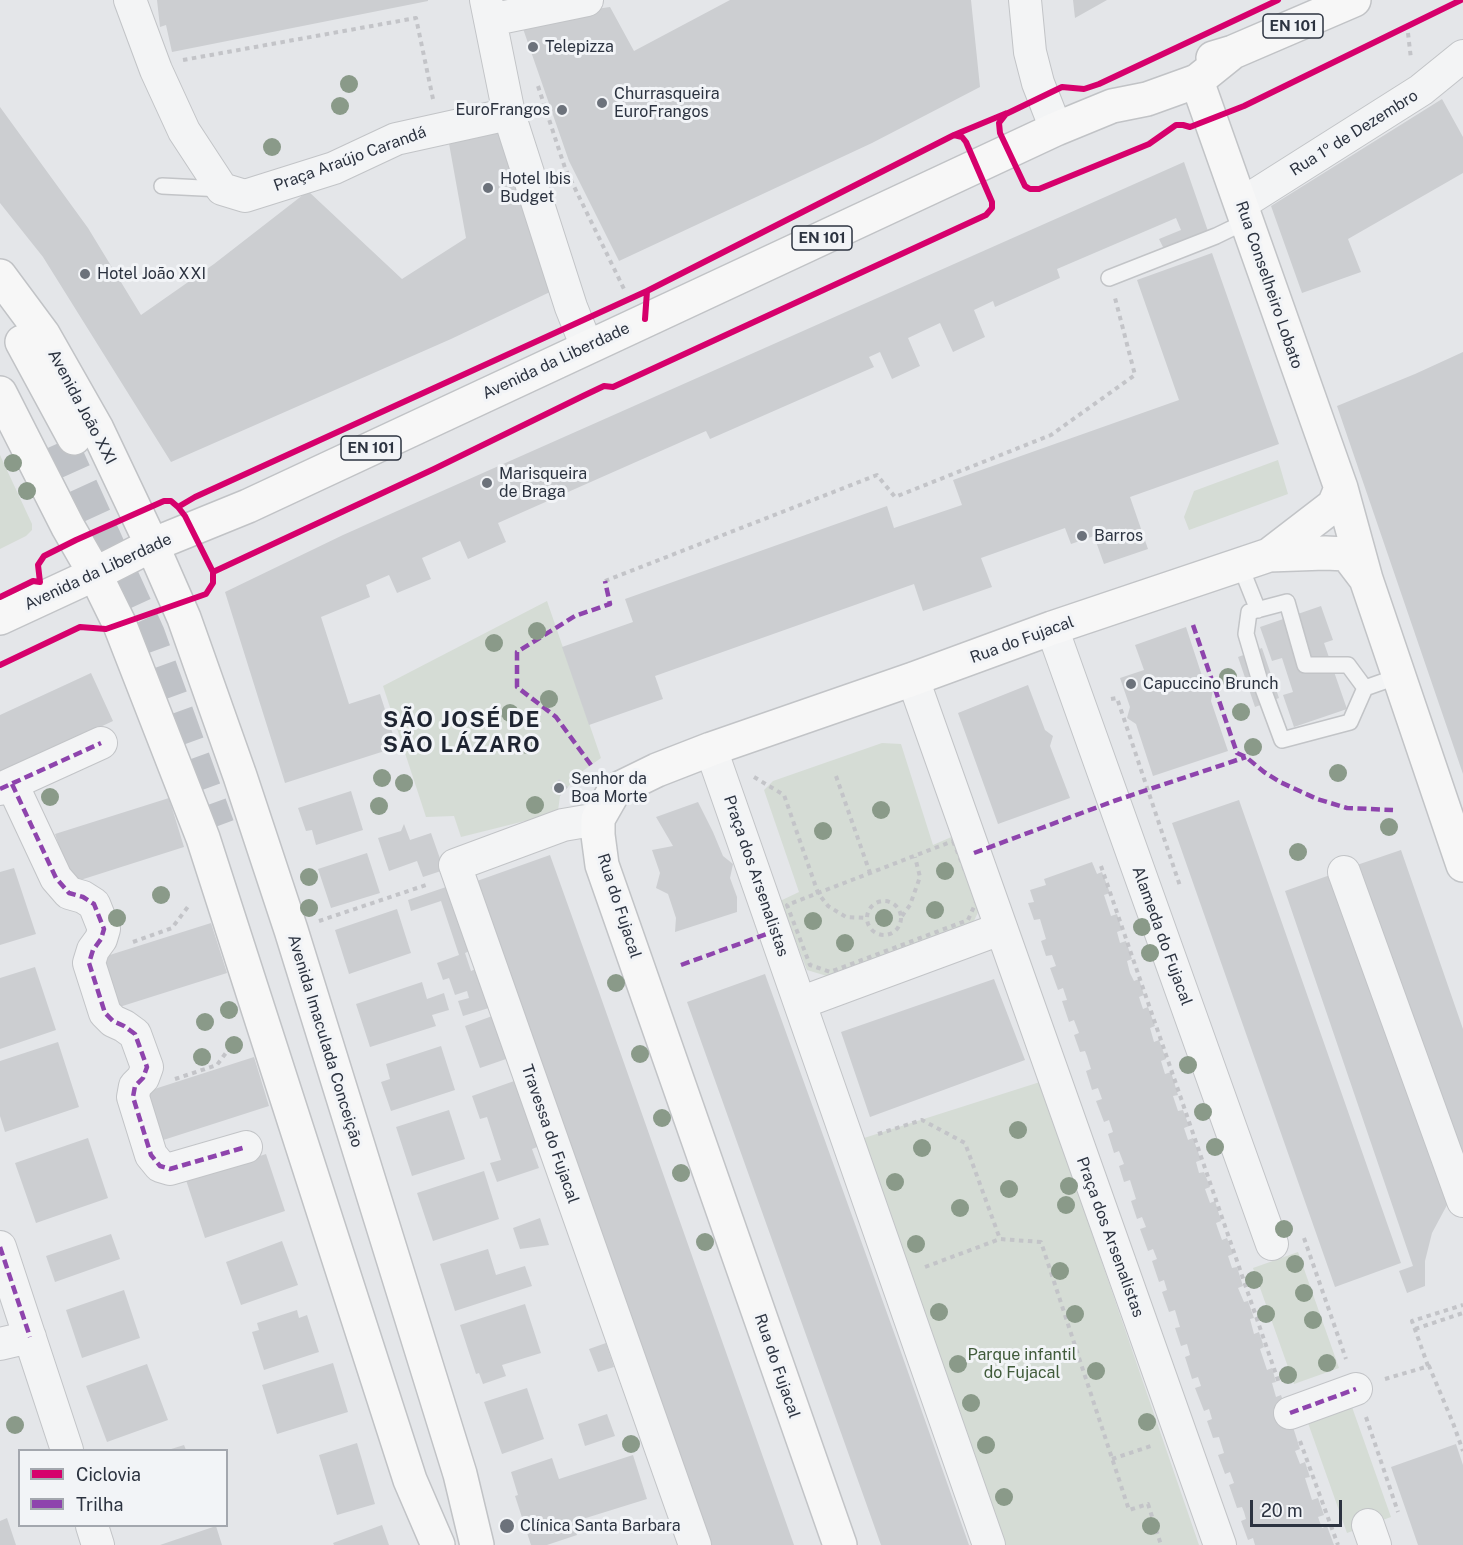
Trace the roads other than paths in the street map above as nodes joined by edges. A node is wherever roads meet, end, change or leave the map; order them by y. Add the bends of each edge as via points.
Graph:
1 (130, 0) edge
2 (587, 0) edge
3 (1025, 0) edge
4 (1354, 0) edge
5 (488, 10) edge
6 (1233, 52) junction
7 (1463, 56) edge
8 (1197, 81) junction
9 (1112, 106) junction
10 (509, 114) junction
11 (1056, 129) junction
12 (162, 186) dead end
13 (222, 189) junction
14 (1244, 213) junction
15 (0, 276) edge
16 (1109, 278) road end
17 (0, 313) edge
18 (0, 345) edge
19 (587, 347) junction
20 (0, 393) edge
21 (1341, 488) junction
22 (152, 545) junction
23 (1255, 560) junction
24 (95, 574) junction
25 (1366, 579) junction
26 (1253, 611) junction
27 (0, 618) edge
28 (1052, 628) junction
29 (1399, 676) junction
30 (913, 679) junction
31 (1365, 687) junction
32 (101, 743) dead end
33 (711, 749) junction
34 (6, 786) edge
35 (598, 819) junction
36 (1463, 865) edge
37 (1344, 872) dead end
38 (1000, 929) junction
39 (800, 1003) junction
40 (246, 1147) dead end
41 (1463, 1201) edge
42 (1272, 1244) dead end
43 (0, 1247) edge
44 (30, 1337) junction
45 (0, 1344) edge
46 (1356, 1389) road end
47 (1290, 1413) road end
48 (67, 1449) edge
49 (92, 1527) edge
50 (98, 1545) edge
51 (440, 1545) edge
52 (476, 1545) edge
53 (695, 1545) edge
54 (840, 1545) edge
55 (989, 1545) edge
56 (1220, 1545) edge

1 - 13 street via 184,131
2 - 5 street
3 - 11 street via 1030,52
4 - 6 main road, Avenida da Liberdade / EN 101
5 - 10 street
6 - 8 main road, Avenida da Liberdade / EN 101
6 - 9 main road, Avenida da Liberdade / EN 101 via 1145,80
7 - 14 street, Rua 1º de Dezembro via 1421,90
8 - 9 main road, Avenida da Liberdade / EN 101 via 1147,99
8 - 14 main road, Rua Conselheiro Lobato
9 - 11 main road, Avenida da Liberdade / EN 101
10 - 13 street, Praça Araújo Carandá via 396,139 334,168 245,196
10 - 19 street
11 - 19 main road, Avenida da Liberdade / EN 101
12 - 13 lane
14 - 16 lane via 1216,236
14 - 21 main road, Rua Conselheiro Lobato
15 - 22 main road, Avenida João XXI via 43,334 97,429
17 - 18 main road, Avenida João XXI via 24,345 68,440
19 - 22 main road, Avenida da Liberdade / EN 101 via 248,506
20 - 24 main road
21 - 23 main road via 1334,506
21 - 25 main road, Rua Conselheiro Lobato
22 - 24 main road, Avenida da Liberdade / EN 101
22 - 52 main road, Avenida Imaculada Conceição via 183,618 291,930 456,1462
23 - 25 main road via 1324,552 1347,554
23 - 26 lane
23 - 28 main road, Rua do Fujacal
24 - 27 main road, Avenida da Liberdade
24 - 51 main road, Avenida Imaculada Conceição via 128,642 214,873 410,1479
25 - 29 main road
26 - 31 lane via 1287,602 1305,665 1348,665
26 - 31 lane via 1246,634 1282,740 1350,722
28 - 30 main road, Rua do Fujacal
28 - 42 street, Alameda do Fujacal
29 - 31 lane
29 - 36 main road
30 - 33 main road, Rua do Fujacal
30 - 38 street, Praça dos Arsenalistas
32 - 34 street
33 - 35 main road, Rua do Fujacal via 614,791
33 - 39 street, Praça dos Arsenalistas
34 - 40 street via 56,879 69,894 94,904 104,930 89,963 105,1013 135,1034 147,1067 132,1097 151,1155 160,1166 170,1169
35 - 53 street, Travessa do Fujacal via 563,825 455,865
35 - 54 main road, Rua do Fujacal via 602,865
37 - 41 street
38 - 39 street
38 - 56 street, Praça dos Arsenalistas
39 - 55 street, Praça dos Arsenalistas
43 - 44 street
44 - 45 street
44 - 48 street
46 - 47 street
49 - 50 street
51 - 52 main road, Avenida Imaculada Conceição via 427,1482 226,823 444,1471

